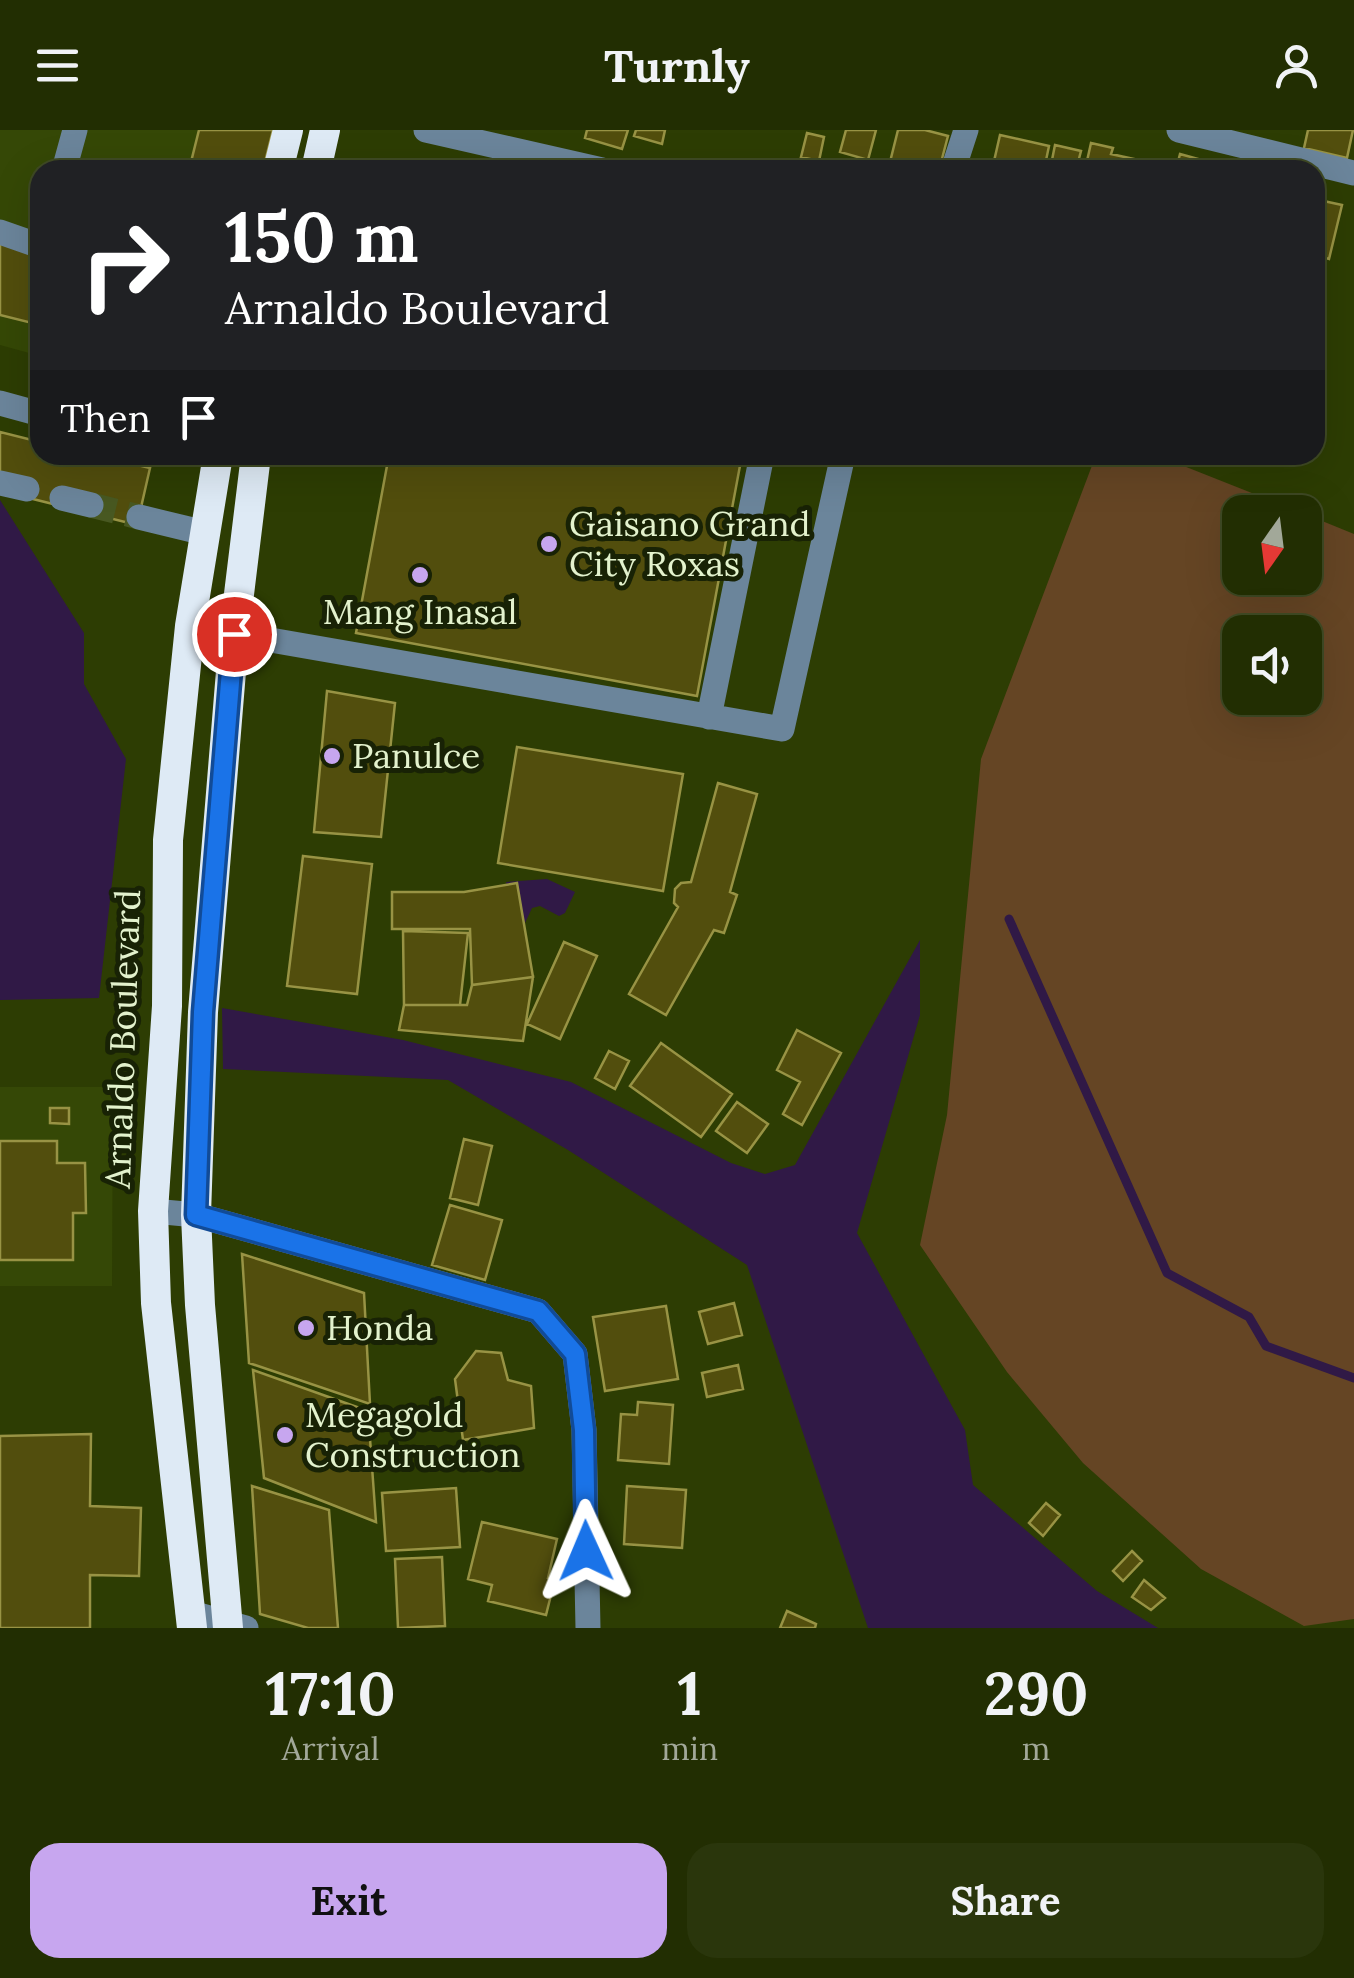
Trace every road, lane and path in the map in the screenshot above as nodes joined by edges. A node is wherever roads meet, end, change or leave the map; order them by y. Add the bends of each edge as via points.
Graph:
1 (75, 130) edge
2 (288, 130) edge
3 (325, 130) edge
4 (426, 130) edge
5 (966, 130) edge
6 (1179, 130) edge
7 (1266, 141) edge
8 (67, 160) edge
9 (280, 160) edge
10 (318, 160) edge
11 (558, 160) edge
12 (956, 160) edge
13 (1318, 160) edge
14 (1325, 162) edge
15 (1354, 173) edge
16 (0, 232) edge
17 (30, 242) edge
18 (0, 404) edge
19 (30, 412) edge
20 (213, 465) edge
21 (255, 465) edge
22 (760, 465) edge
23 (841, 465) edge
24 (0, 483) edge
25 (27, 489) dead end
26 (62, 498) dead end
27 (91, 505) tunnel mouth
28 (139, 517) tunnel mouth
29 (205, 533) junction
30 (190, 626) junction
31 (234, 634) junction
32 (709, 717) junction
33 (154, 1210) junction
34 (196, 1215) junction
35 (190, 1620) edge
36 (233, 1626) edge
37 (588, 1628) edge

1 - 8 street
2 - 9 highway
3 - 10 highway
4 - 11 street
5 - 12 street
6 - 7 street
7 - 13 street
14 - 15 street
16 - 17 street
18 - 19 street
20 - 29 highway, Arnaldo Boulevard
21 - 31 highway
22 - 32 street
23 - 32 street via 782,728
24 - 25 street
26 - 27 street
28 - 29 street
29 - 30 highway, Arnaldo Boulevard
30 - 31 street
30 - 33 highway, Arnaldo Boulevard via 168,840 168,1006
31 - 32 street
31 - 34 highway via 203,1012
33 - 34 street
33 - 35 highway, Arnaldo Boulevard via 156,1303
34 - 36 highway
34 - 37 street via 538,1311 575,1354 584,1430
35 - 36 street

